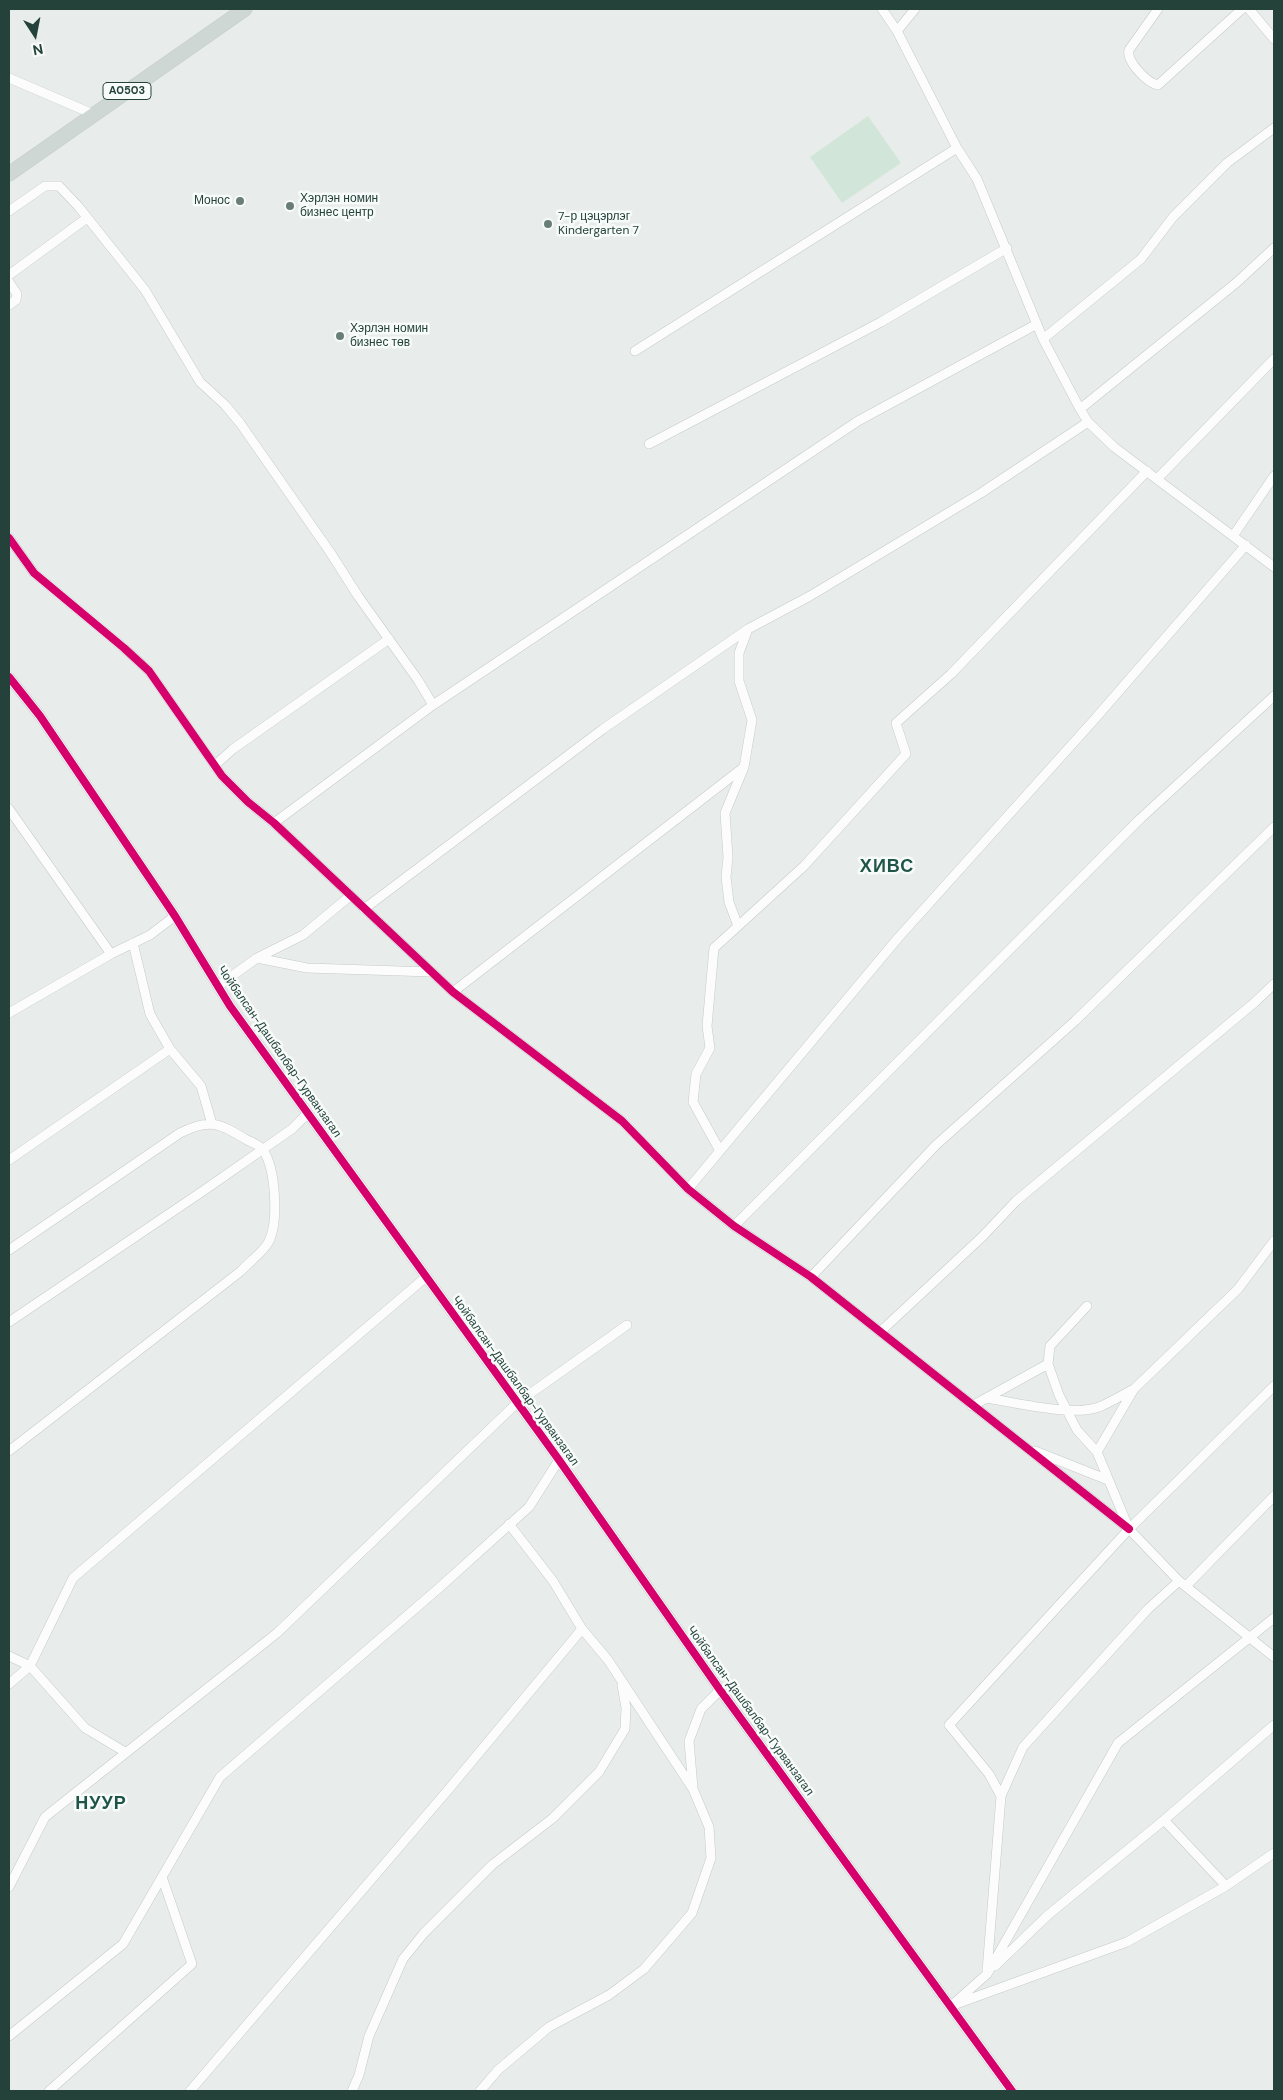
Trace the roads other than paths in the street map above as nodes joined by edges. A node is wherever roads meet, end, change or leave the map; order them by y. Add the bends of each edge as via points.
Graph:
1 (245, 9) edge
2 (882, 9) edge
3 (915, 9) edge
4 (1158, 9) edge
5 (1242, 9) edge
6 (1249, 9) edge
7 (896, 31) junction
8 (1274, 39) edge
9 (9, 78) edge
10 (93, 114) junction
11 (1274, 128) edge
12 (957, 148) junction
13 (9, 174) edge
14 (9, 211) edge
15 (88, 218) junction
16 (1007, 248) junction
17 (1274, 248) edge
18 (9, 275) edge
19 (9, 282) edge
20 (9, 305) edge
21 (1037, 324) junction
22 (1043, 339) junction
23 (635, 351) dead end
24 (1274, 359) edge
25 (1080, 409) junction
26 (1088, 422) junction
27 (649, 444) dead end
28 (1147, 471) junction
29 (1274, 476) edge
30 (1157, 479) junction
31 (1233, 536) junction
32 (9, 538) edge
33 (1246, 545) junction
34 (1272, 560) edge
35 (748, 629) junction
36 (390, 639) junction
37 (9, 677) edge
38 (1274, 696) edge
39 (433, 705) junction
40 (214, 766) junction
41 (744, 767) junction
42 (9, 809) edge
43 (274, 822) junction
44 (1274, 827) edge
45 (350, 896) junction
46 (364, 909) junction
47 (175, 916) junction
48 (738, 926) junction
49 (133, 943) junction
50 (111, 954) junction
51 (257, 958) junction
52 (432, 972) junction
53 (1274, 984) edge
54 (218, 986) junction
55 (453, 992) junction
56 (9, 1013) edge
57 (170, 1048) junction
58 (307, 1114) junction
59 (212, 1124) junction
60 (262, 1149) junction
61 (720, 1151) junction
62 (9, 1160) edge
63 (688, 1189) junction
64 (734, 1226) junction
65 (1274, 1241) edge
66 (9, 1250) edge
67 (811, 1277) junction
68 (426, 1278) junction
69 (1087, 1306) dead end
70 (9, 1322) edge
71 (627, 1326) dead end
72 (880, 1332) junction
73 (1048, 1364) junction
74 (1274, 1386) edge
75 (1134, 1389) junction
76 (986, 1398) junction
77 (517, 1403) junction
78 (972, 1406) junction
79 (1067, 1410) junction
80 (1026, 1447) junction
81 (9, 1451) edge
82 (1096, 1452) junction
83 (559, 1460) junction
84 (1108, 1480) junction
85 (1274, 1496) edge
86 (509, 1524) junction
87 (1129, 1529) junction
88 (1182, 1584) junction
89 (1274, 1618) edge
90 (582, 1629) junction
91 (1250, 1638) junction
92 (9, 1656) edge
93 (1274, 1657) edge
94 (30, 1666) junction
95 (621, 1679) junction
96 (9, 1684) edge
97 (720, 1690) junction
98 (1274, 1725) edge
99 (125, 1752) junction
100 (693, 1789) junction
101 (1001, 1796) junction
102 (1164, 1820) junction
103 (1274, 1853) edge
104 (162, 1877) junction
105 (1226, 1886) junction
106 (9, 1887) edge
107 (987, 1974) junction
108 (952, 2006) junction
109 (9, 2036) edge
110 (49, 2091) edge
111 (190, 2091) edge
112 (352, 2091) edge
113 (480, 2091) edge
114 (1012, 2091) edge

1 - 10 main road, A0503
2 - 7 street
3 - 7 street
4 - 5 street via 1128,56 1130,62 1158,85
6 - 8 street
7 - 12 street
9 - 10 street
10 - 13 main road, A0503
11 - 22 street via 1220,170 1173,217 1141,259
12 - 16 street via 977,179
12 - 23 street
14 - 15 street via 45,186 59,186
15 - 18 street
15 - 36 street via 145,290 200,382 240,423
16 - 21 street
16 - 27 street via 881,322
17 - 25 street via 1236,283
19 - 20 street via 17,294 16,300
21 - 22 street
21 - 39 street via 858,421
22 - 25 street
24 - 30 street
25 - 26 street
26 - 28 street via 1114,447
26 - 35 street via 973,498 810,596
28 - 30 street
28 - 48 street via 951,674 896,723 906,754 804,866
29 - 31 street
30 - 31 street
31 - 33 street
32 - 40 street via 34,573 149,671
33 - 34 street
33 - 61 street via 898,938
35 - 41 street via 739,653 739,681 752,720
35 - 46 street via 603,729
36 - 39 street
36 - 40 street via 233,749
37 - 47 street, Чойбалсан-Дашбалбар-Гурванзагал via 40,716
38 - 64 street via 1141,818
39 - 43 street
40 - 43 street via 248,802
41 - 48 street via 725,813 726,877 729,902
41 - 55 street
42 - 50 street
43 - 45 street
44 - 67 street via 1075,1021 936,1145
45 - 46 street
45 - 51 street via 303,935
46 - 52 street
47 - 49 street
47 - 54 street, Чойбалсан-Дашбалбар-Гурванзагал
48 - 61 street via 714,948 707,1026 710,1048 696,1074 693,1102
49 - 50 street
49 - 57 street via 150,1014
50 - 56 street
51 - 52 street via 307,968
51 - 54 street
52 - 55 street
53 - 72 street via 1016,1201
54 - 58 street, Чойбалсан-Дашбалбар-Гурванзагал
55 - 63 street via 622,1122
57 - 59 street via 201,1086
57 - 62 street
58 - 60 street via 292,1129
58 - 68 street, Чойбалсан-Дашбалбар-Гурванзагал
59 - 60 street via 232,1130
59 - 66 street via 198,1124 180,1133
60 - 70 street
60 - 81 street via 274,1190 274,1220 268,1243 241,1271
61 - 63 street
63 - 64 street
64 - 67 street
65 - 75 street via 1238,1289
67 - 72 street
68 - 77 street, Чойбалсан-Дашбалбар-Гурванзагал
68 - 94 street via 73,1578
69 - 73 street via 1050,1346
71 - 77 street
72 - 78 street
73 - 76 street
73 - 79 street
74 - 87 street
75 - 79 street via 1098,1407
75 - 82 street
76 - 78 street
76 - 79 street
77 - 83 street, Чойбалсан-Дашбалбар-Гурванзагал
77 - 99 street via 277,1633
78 - 80 street
79 - 82 street via 1077,1430
80 - 84 street
80 - 87 street
82 - 84 street
83 - 86 street via 529,1507
83 - 97 street, Чойбалсан-Дашбалбар-Гурванзагал
84 - 87 street
85 - 88 street
86 - 90 street via 553,1581
86 - 104 street via 220,1777
87 - 88 street
87 - 101 street via 949,1725 989,1774
88 - 91 street
88 - 101 street via 1148,1609 1023,1747
89 - 91 street
90 - 95 street
90 - 111 street
91 - 93 street
91 - 107 street via 1118,1743
92 - 94 street
94 - 96 street
94 - 99 street via 85,1728
95 - 100 street
95 - 112 street via 626,1708 625,1729 610,1757 553,1818 492,1865 455,1901 403,1959 369,2036
97 - 100 street via 701,1709 690,1741
97 - 108 street, Чойбалсан-Дашбалбар-Гурванзагал
98 - 102 street
99 - 106 street via 45,1817
100 - 113 street via 708,1827 711,1858 692,1913 644,1969 609,1995 549,2027 498,2070
101 - 107 street
102 - 105 street
102 - 107 street via 1048,1915
103 - 105 street
104 - 109 street via 123,1944
104 - 110 street via 192,1964
105 - 108 street via 1127,1942
107 - 108 street
108 - 114 street, Чойбалсан-Дашбалбар-Гурванзагал

